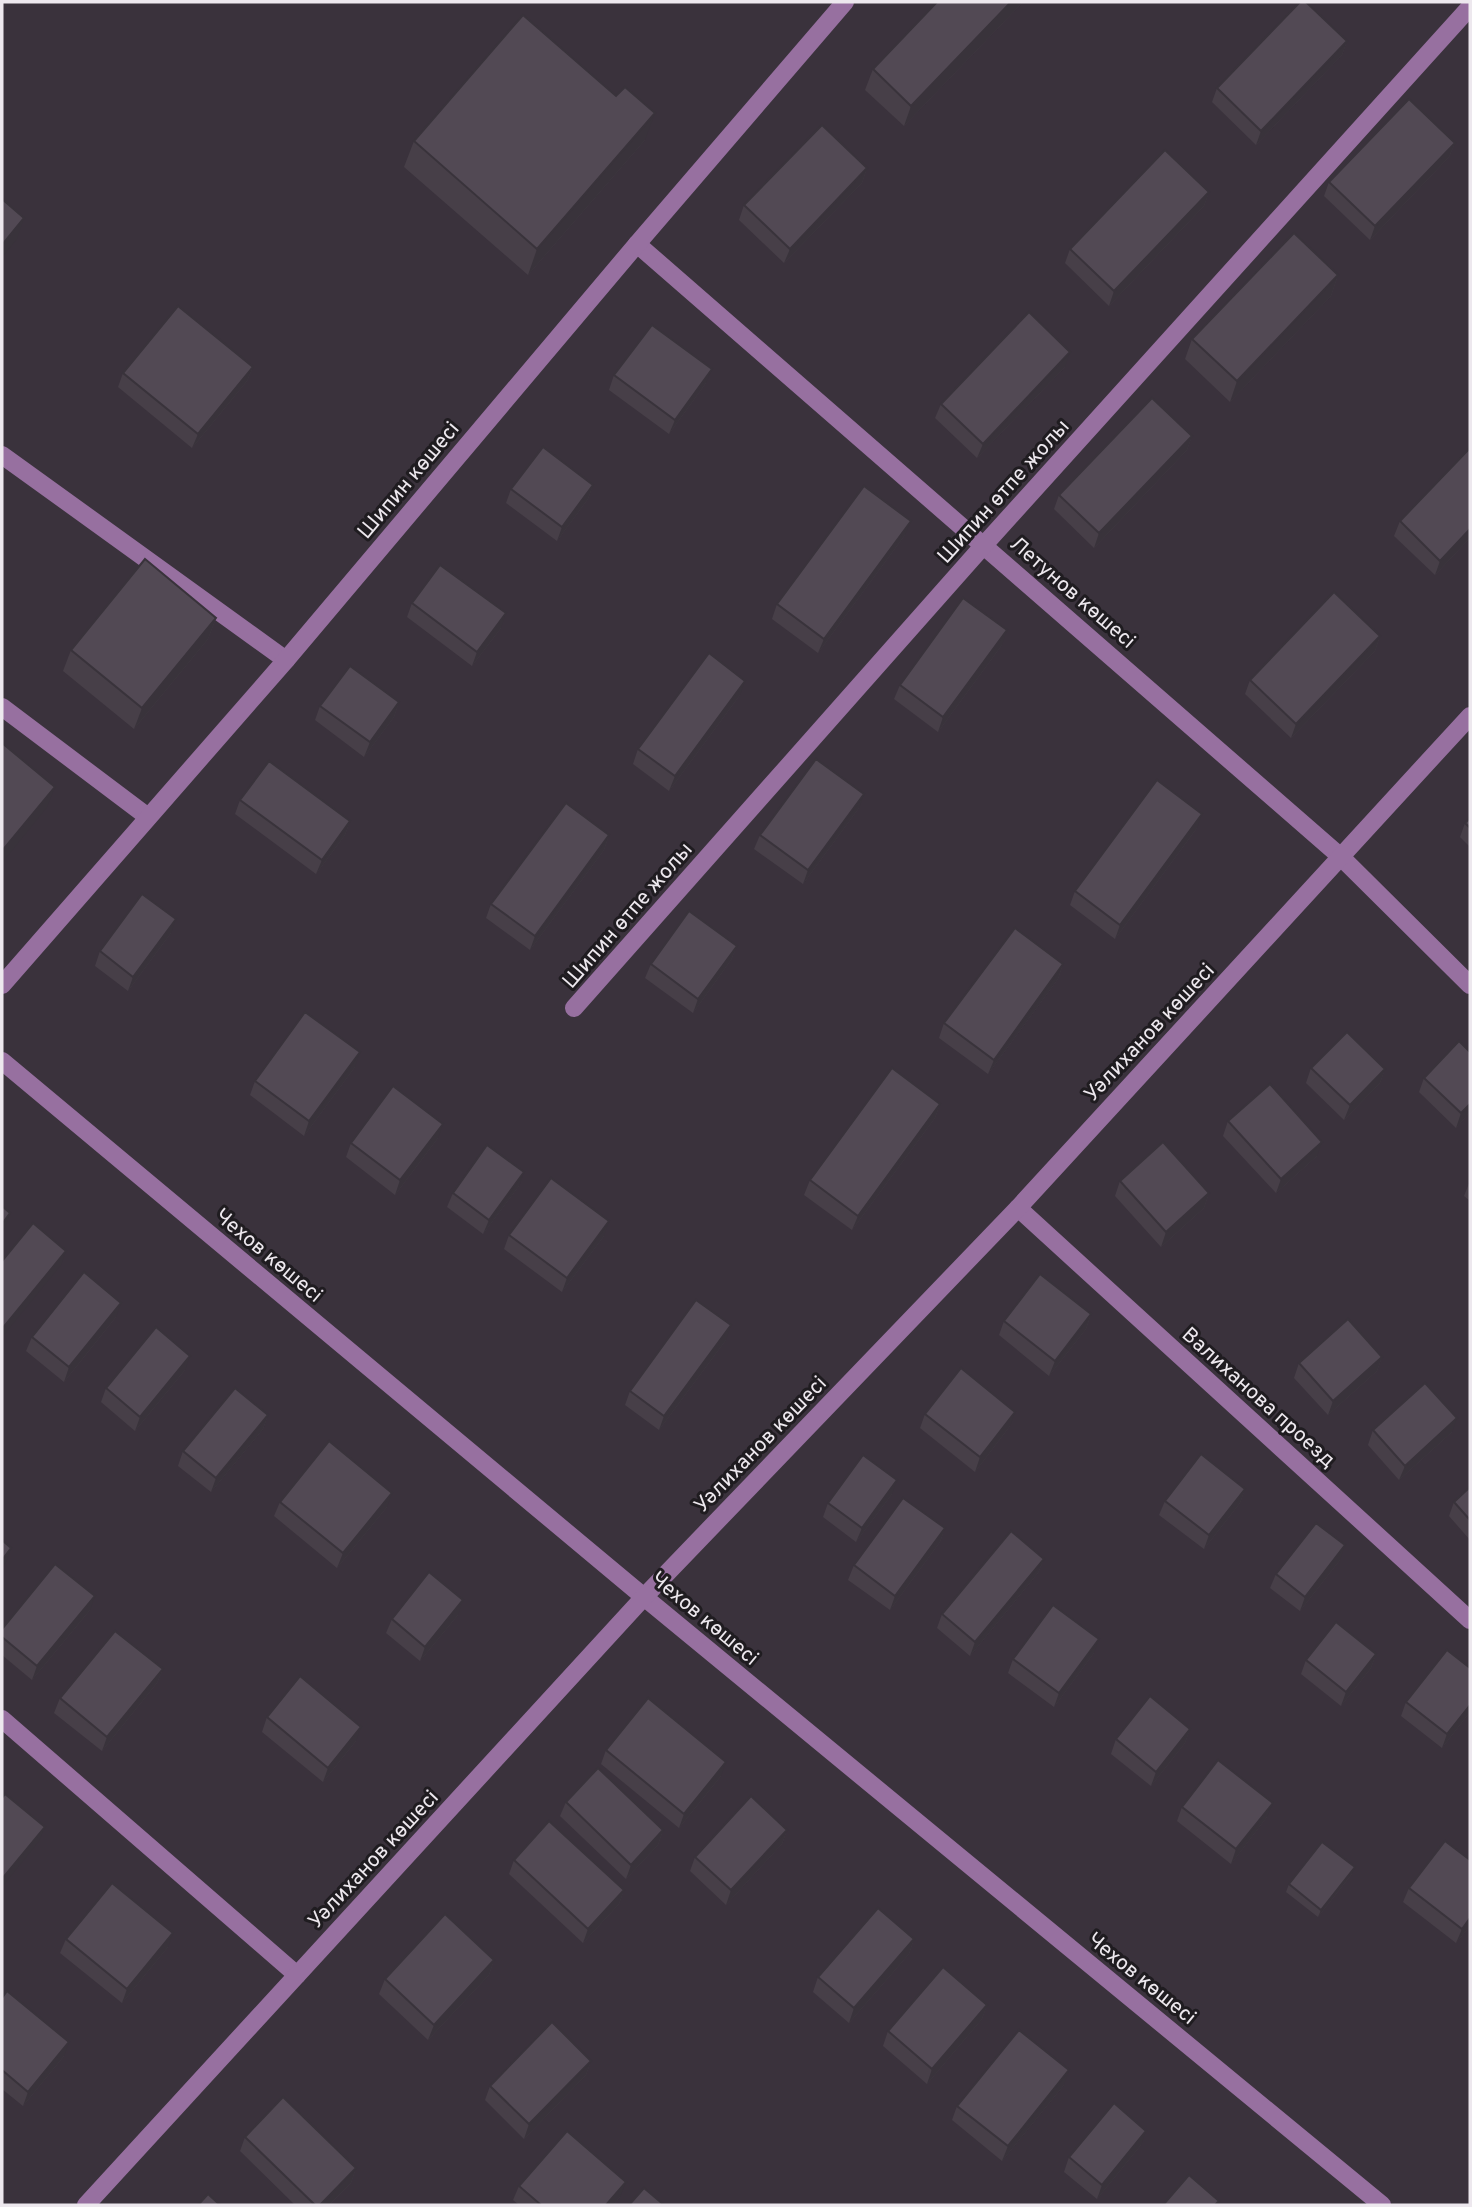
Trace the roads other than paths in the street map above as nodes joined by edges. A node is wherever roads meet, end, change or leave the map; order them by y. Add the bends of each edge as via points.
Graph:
1 (845, 2) edge
2 (1470, 7) edge
3 (637, 244) junction
4 (2, 455) edge
5 (984, 545) junction
6 (286, 660) junction
7 (2, 707) edge
8 (1470, 716) edge
9 (148, 817) junction
10 (1341, 857) junction
11 (2, 985) edge
12 (1470, 985) edge
13 (574, 1008) dead end
14 (2, 1061) edge
15 (1018, 1208) junction
16 (644, 1597) junction
17 (1470, 1620) edge
18 (2, 1719) edge
19 (298, 1975) junction
20 (86, 2205) edge
21 (1382, 2205) edge

1 - 3 street, Шипин көшесі
2 - 5 street, Шипин өтпе жолы
3 - 5 street, Летунов көшесі
3 - 6 street, Шипин көшесі
4 - 6 street
5 - 10 street, Летунов көшесі
5 - 13 street, Шипин өтпе жолы
6 - 9 street, Шипин көшесі
7 - 9 street
8 - 10 street, Уәлиханов көшесі
9 - 11 street, Шипин көшесі
10 - 12 street, Летунов көшесі
10 - 15 street, Уәлиханов көшесі
14 - 16 street, Чехов көшесі
15 - 16 street, Уәлиханов көшесі
15 - 17 street, Валиханова проезд
16 - 19 street, Уәлиханов көшесі
16 - 21 street, Чехов көшесі
18 - 19 street
19 - 20 street, Уәлиханов көшесі

